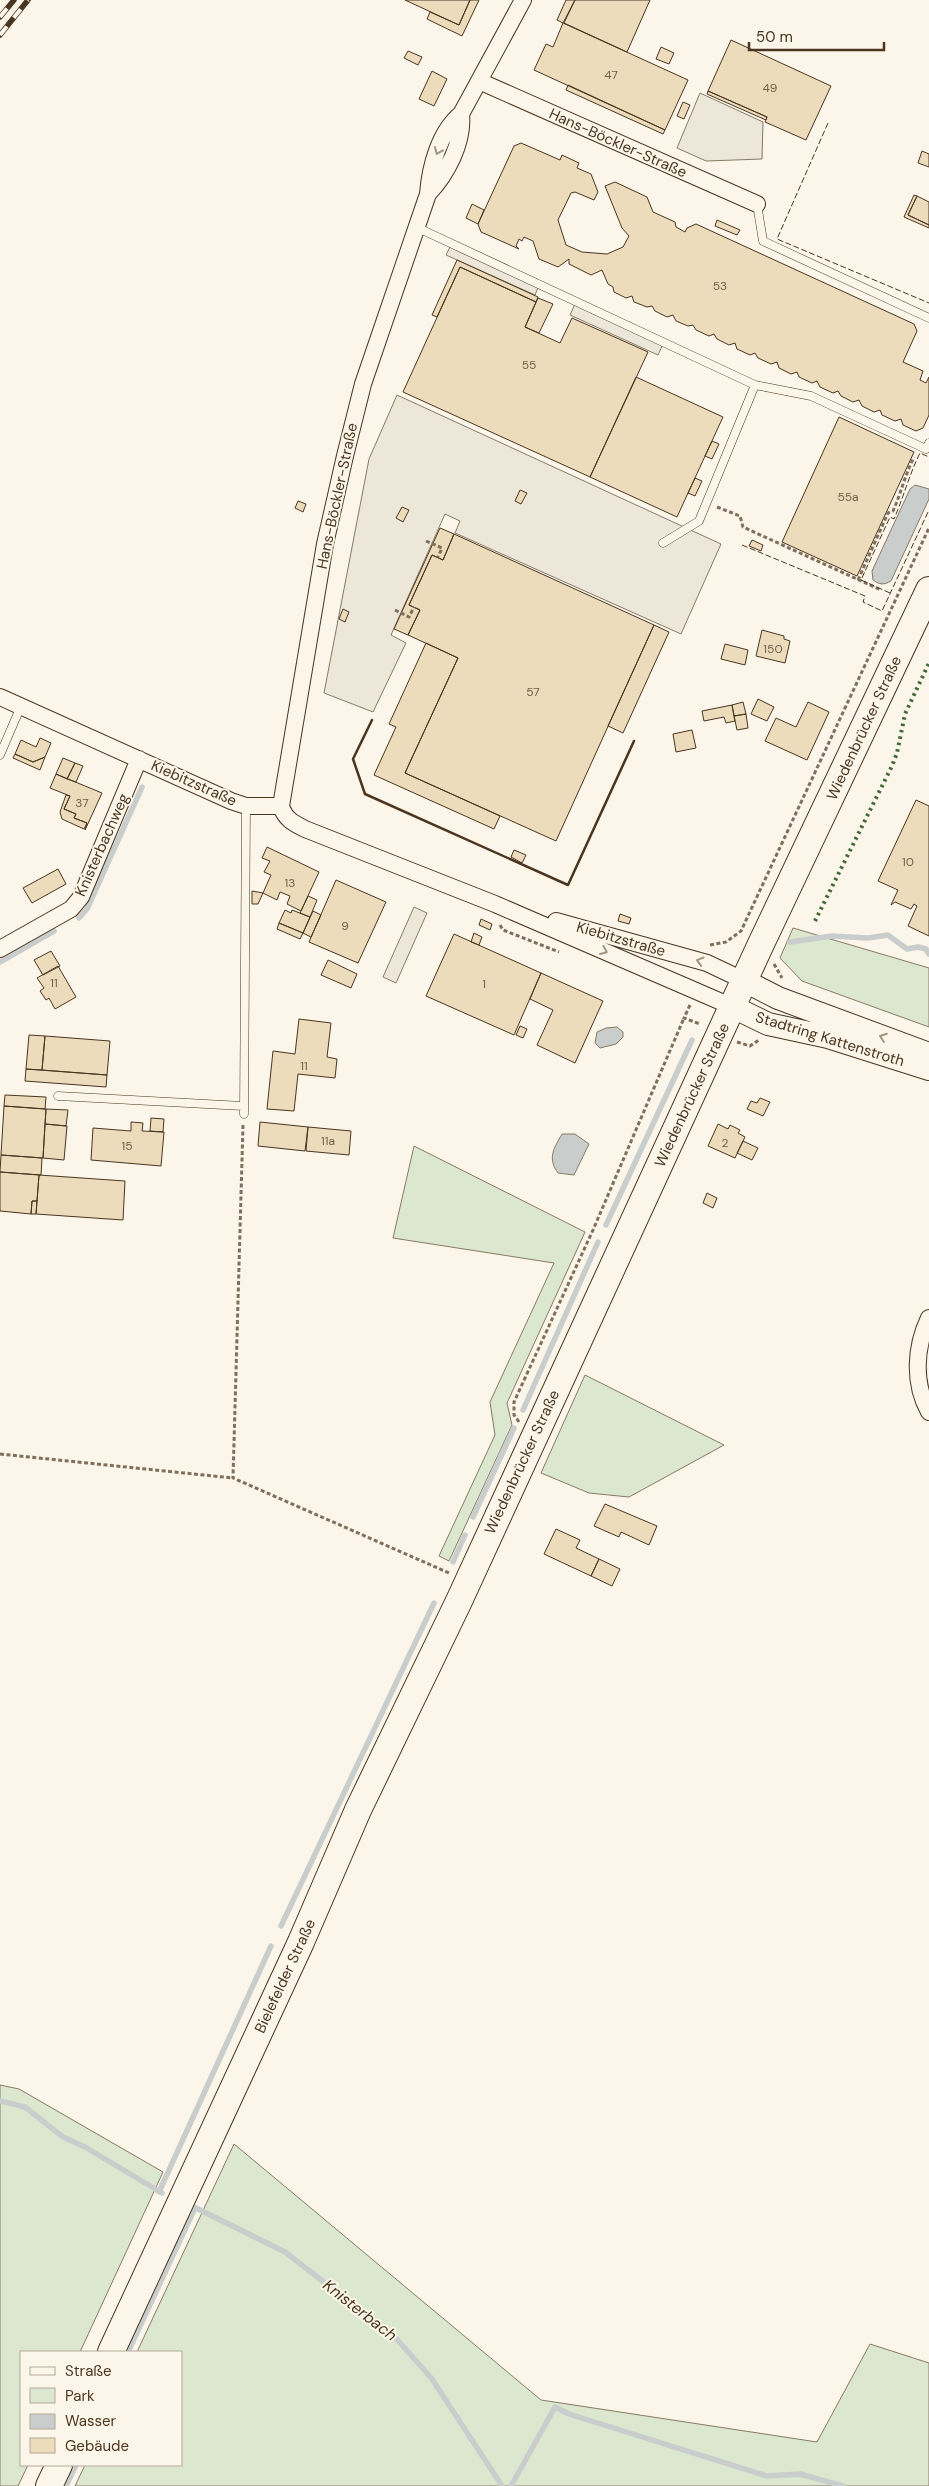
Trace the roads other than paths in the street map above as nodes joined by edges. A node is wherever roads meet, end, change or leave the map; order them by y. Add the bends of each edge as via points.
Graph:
1 (523, 0) edge
2 (479, 81) junction
3 (758, 204) joint
4 (416, 227) junction
5 (929, 318) edge
6 (755, 385) junction
7 (929, 443) edge
8 (663, 543) dead end
9 (929, 590) edge
10 (0, 697) edge
11 (21, 706) junction
12 (0, 755) edge
13 (140, 759) junction
14 (246, 806) junction
15 (281, 806) junction
16 (495, 904) junction
17 (0, 949) edge
18 (744, 980) junction
19 (733, 1007) junction
20 (929, 1054) edge
21 (929, 1069) edge
22 (58, 1096) dead end
23 (929, 1318) edge
24 (929, 1412) edge
25 (463, 1591) joint
26 (111, 2351) edge
27 (59, 2466) edge
28 (49, 2486) edge

1 - 2 street, Hans-Böckler-Straße
2 - 3 street, Hans-Böckler-Straße
2 - 4 street, Hans-Böckler-Straße via 462,114 449,124 429,173 428,194
3 - 5 lane via 763,242
4 - 6 lane
4 - 15 street, Hans-Böckler-Straße via 363,384 345,456 325,544
6 - 7 lane via 811,396 926,448
6 - 8 lane via 699,522
9 - 18 main road, Wiedenbrücker Straße
10 - 11 street, Kiebitzstraße
11 - 12 lane
11 - 13 street, Kiebitzstraße
13 - 14 street, Kiebitzstraße
13 - 17 street, Knisterbachweg via 81,897 71,909
14 - 15 street, Kiebitzstraße
14 - 22 lane via 243,1110
15 - 16 street, Kiebitzstraße via 283,814 291,822 305,829
18 -> 16 street, Kiebitzstraße via 707,963
16 -> 19 street, Kiebitzstraße
18 - 19 main road, Wiedenbrücker Straße
20 -> 18 main road, Stadtring Kattenstroth via 778,998
19 - 21 main road, Stadtring Kattenstroth via 768,1024 828,1037
19 - 25 main road, Wiedenbrücker Straße via 529,1429
23 - 24 street via 921,1335 917,1368
25 - 26 main road, Bielefelder Straße via 358,1810 301,1942
27 - 28 main road

